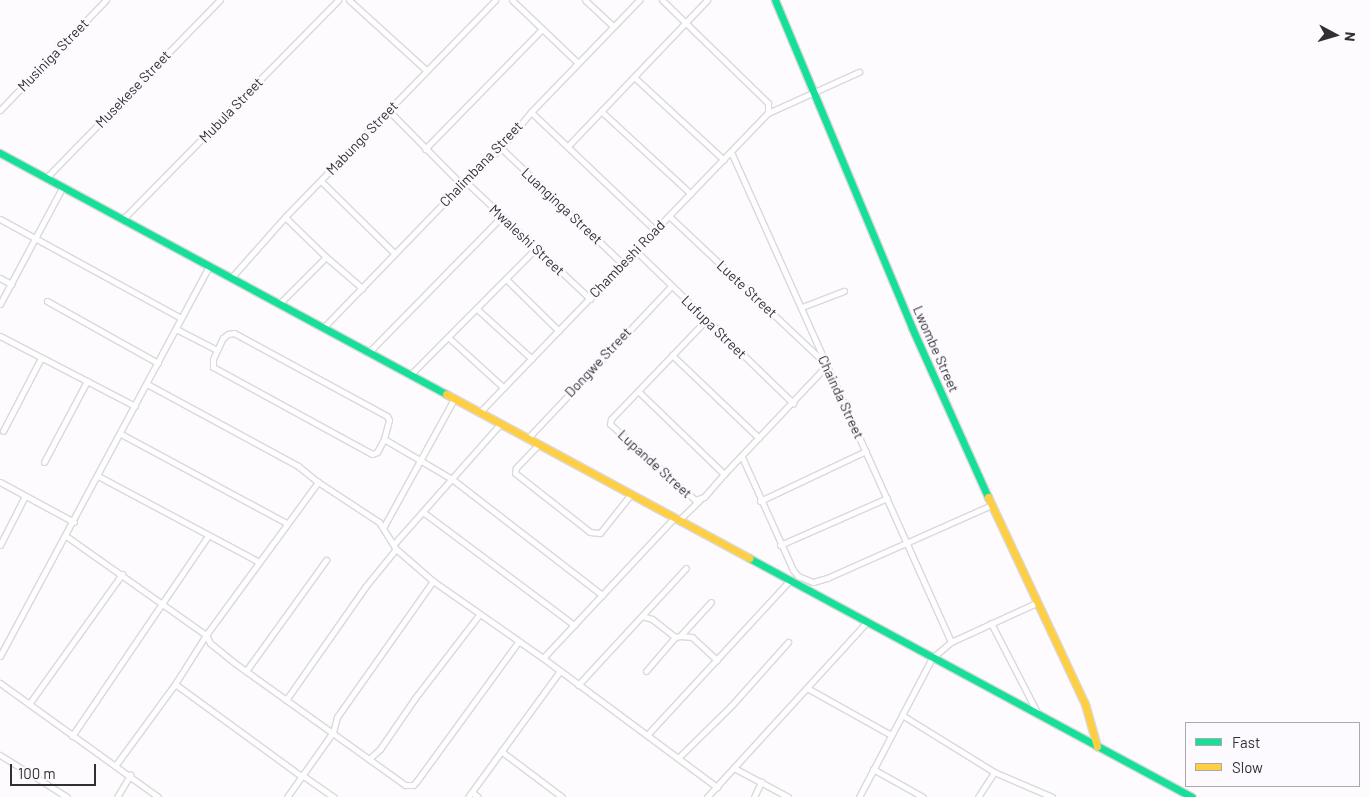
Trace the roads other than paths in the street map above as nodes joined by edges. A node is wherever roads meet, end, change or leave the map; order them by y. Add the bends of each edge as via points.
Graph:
1 (106, 0) edge
2 (220, 0) edge
3 (338, 0) edge
4 (349, 0) edge
5 (495, 0) edge
6 (512, 0) edge
7 (585, 0) edge
8 (639, 0) edge
9 (662, 0) edge
10 (707, 0) edge
11 (775, 0) edge
12 (686, 23) junction
13 (613, 26) junction
14 (542, 29) junction
15 (578, 63) junction
16 (427, 71) junction
17 (860, 72) dead end
18 (634, 77) junction
19 (814, 91) junction
20 (0, 110) edge
21 (389, 111) junction
22 (531, 112) junction
23 (601, 112) junction
24 (768, 113) junction
25 (568, 146) junction
26 (501, 148) junction
27 (426, 150) junction
28 (731, 152) junction
29 (0, 153) edge
30 (724, 160) junction
31 (46, 178) junction
32 (321, 181) junction
33 (463, 183) junction
34 (62, 188) junction
35 (691, 194) junction
36 (502, 216) junction
37 (669, 216) junction
38 (285, 218) junction
39 (0, 219) edge
40 (123, 219) junction
41 (655, 230) junction
42 (36, 238) junction
43 (536, 248) junction
44 (636, 251) junction
45 (394, 254) junction
46 (326, 257) junction
47 (623, 264) junction
48 (209, 266) junction
49 (0, 278) edge
50 (231, 278) junction
51 (506, 279) junction
52 (11, 284) junction
53 (671, 286) junction
54 (362, 288) junction
55 (844, 291) dead end
56 (590, 299) junction
57 (47, 301) dead end
58 (0, 304) edge
59 (279, 304) junction
60 (802, 307) junction
61 (477, 309) junction
62 (181, 318) junction
63 (706, 320) junction
64 (323, 328) junction
65 (176, 329) junction
66 (558, 331) junction
67 (0, 336) edge
68 (449, 338) junction
69 (217, 350) junction
70 (369, 352) junction
71 (672, 354) junction
72 (41, 358) junction
73 (532, 359) junction
74 (158, 362) junction
75 (825, 364) junction
76 (411, 374) junction
77 (87, 382) junction
78 (147, 384) junction
79 (504, 388) junction
80 (638, 391) junction
81 (454, 399) junction
82 (793, 403) junction
83 (135, 406) junction
84 (479, 413) junction
85 (500, 424) junction
86 (3, 431) dead end
87 (121, 434) junction
88 (759, 438) junction
89 (384, 439) junction
90 (526, 439) junction
91 (538, 445) junction
92 (866, 452) junction
93 (742, 457) junction
94 (420, 459) junction
95 (44, 462) dead end
96 (724, 474) junction
97 (98, 476) junction
98 (452, 479) junction
99 (0, 482) edge
100 (318, 482) junction
101 (631, 494) junction
102 (25, 496) junction
103 (887, 498) junction
104 (700, 500) junction
105 (760, 501) junction
106 (992, 505) junction
107 (423, 512) junction
108 (677, 518) junction
109 (74, 522) junction
110 (286, 523) junction
111 (383, 528) junction
112 (66, 536) junction
113 (208, 536) junction
114 (906, 542) junction
115 (0, 544) edge
116 (780, 545) junction
117 (395, 547) junction
118 (326, 560) dead end
119 (259, 562) junction
120 (686, 568) dead end
121 (122, 574) junction
122 (801, 577) junction
123 (433, 581) junction
124 (791, 581) junction
125 (602, 595) junction
126 (711, 602) dead end
127 (1036, 603) junction
128 (161, 604) junction
129 (479, 615) junction
130 (642, 616) junction
131 (868, 622) junction
132 (992, 623) junction
133 (574, 625) junction
134 (206, 635) junction
135 (678, 636) junction
136 (518, 642) junction
137 (788, 642) dead end
138 (951, 642) junction
139 (0, 656) edge
140 (542, 658) junction
141 (932, 658) junction
142 (717, 660) junction
143 (246, 671) junction
144 (560, 671) junction
145 (646, 671) dead end
146 (0, 683) edge
147 (175, 684) junction
148 (578, 684) junction
149 (807, 688) junction
150 (286, 700) junction
151 (29, 704) junction
152 (1037, 714) junction
153 (902, 715) junction
154 (333, 732) junction
155 (647, 735) junction
156 (891, 735) junction
157 (72, 736) junction
158 (1096, 746) junction
159 (501, 751) junction
160 (0, 755) edge
161 (678, 758) junction
162 (369, 759) junction
163 (115, 766) junction
164 (734, 768) junction
165 (873, 769) junction
166 (994, 772) junction
167 (130, 775) junction
168 (301, 776) junction
169 (761, 782) junction
170 (717, 787) junction
171 (470, 795) edge
172 (66, 797) edge
173 (117, 797) edge
174 (158, 797) edge
175 (287, 797) edge
176 (334, 797) edge
177 (478, 797) edge
178 (562, 797) edge
179 (707, 797) edge
180 (754, 797) edge
181 (788, 797) edge
182 (859, 797) edge
183 (923, 797) edge
184 (978, 797) edge
185 (1052, 797) edge
186 (1192, 797) edge

1 - 20 street, Musiniga Street
2 - 31 street, Musekese Street
3 - 40 street, Mubula Street
4 - 16 street
5 - 16 street, Mabungo Street
6 - 14 street
7 - 13 street
8 - 13 street, Chalimbana Street
9 - 12 street
10 - 12 street
11 - 19 street, Lwombe Street
12 - 18 street
12 - 24 street via 768,103
13 - 15 street, Chalimbana Street
14 - 15 street
14 - 27 street
15 - 22 street, Chalimbana Street
16 - 21 street, Mabungo Street
17 - 19 street
18 - 23 street
18 - 30 street
19 - 24 street
19 - 106 street, Lwombe Street via 912,328
21 - 27 street, Mwaleshi Street
21 - 32 street, Mabungo Street
22 - 25 street
22 - 26 street, Chalimbana Street
23 - 25 street
23 - 35 street
24 - 28 street, Chambeshi Road
25 - 41 street
26 - 33 street, Chalimbana Street
26 - 47 street, Luanginga Street
27 - 33 street, Mwaleshi Street
28 - 30 street, Chambeshi Road
28 - 60 street, Chainda Street
29 - 31 street
30 - 35 street, Chambeshi Road
31 - 34 street
32 - 38 street, Mabungo Street
32 - 45 street
33 - 36 street, Mwaleshi Street
33 - 45 street, Chalimbana Street
34 - 40 street
34 - 42 street
35 - 37 street, Chambeshi Road
36 - 43 street, Mwaleshi Street
36 - 70 street
37 - 41 street, Chambeshi Road
37 - 75 street, Luete Street
38 - 46 street
38 - 50 street, Mabungo Street
39 - 42 street
40 - 48 street
41 - 44 street, Chambeshi Road
42 - 52 street
42 - 62 street
43 - 51 street
43 - 56 street, Mwaleshi Street
44 - 47 street, Chambeshi Road
44 - 53 street, Lufupa Street
45 - 54 street, Chalimbana Street
46 - 54 street
46 - 59 street
47 - 56 street, Chambeshi Road
48 - 50 street
48 - 62 street
49 - 52 street
50 - 59 street
51 - 61 street
51 - 66 street
52 - 58 street
53 - 63 street, Lufupa Street
53 - 90 street, Dongwe Street
54 - 64 street, Chalimbana Street
55 - 60 street
56 - 66 street, Chambeshi Road
57 - 74 street
59 - 64 street
60 - 75 street, Chainda Street
61 - 68 street
61 - 73 street
62 - 65 street
63 - 71 street
63 - 82 street, Lufupa Street
64 - 70 street
65 - 69 street
65 - 74 street
66 - 73 street, Chambeshi Road
67 - 72 street
68 - 76 street
68 - 79 street
69 - 89 street via 212,367 372,454 377,452
69 - 89 street via 223,338 234,333 339,388 387,416 389,420
70 - 76 street
71 - 80 street
71 - 88 street
72 - 77 street
72 - 86 street
73 - 79 street, Chambeshi Road
74 - 78 street
75 - 82 street, Lupande Street
75 - 92 street, Chainda Street
76 - 81 street
77 - 83 street
77 - 95 street
78 - 83 street
78 - 100 street via 298,466
79 - 84 street, Chambeshi Road
80 - 96 street
80 - 104 street, Lupande Street via 610,424 690,498
81 - 84 street
81 - 94 street
82 - 88 street, Lupande Street
83 - 87 street
84 - 85 street
85 - 90 street
85 - 98 street
87 - 97 street
87 - 110 street
88 - 93 street, Lupande Street
89 - 94 street
90 - 91 street
91 - 101 street
91 - 101 street via 515,473 590,532 600,533
92 - 103 street, Chainda Street
92 - 105 street
93 - 96 street, Lupande Street
93 - 105 street
94 - 98 street
94 - 111 street
96 - 104 street, Lupande Street
97 - 109 street
97 - 113 street
98 - 107 street
98 - 125 street
99 - 102 street
100 - 110 street
100 - 111 street via 379,522
101 - 108 street
102 - 109 street
102 - 115 street
103 - 114 street, Chainda Street
103 - 116 street
104 - 108 street
105 - 116 street
106 - 114 street
106 - 127 street, Lwombe Street
107 - 117 street
107 - 133 street
108 - 124 street
108 - 125 street
109 - 112 street
110 - 119 street
111 - 117 street
112 - 121 street
112 - 139 street
113 - 119 street
113 - 128 street
114 - 122 street via 827,578 813,582
114 - 138 street, Chainda Street
116 - 122 street
117 - 123 street
117 - 150 street
118 - 143 street
119 - 134 street
120 - 130 street
121 - 128 street
121 - 151 street
122 - 124 street
123 - 129 street
123 - 154 street via 337,717
124 - 131 street
124 - 142 street
125 - 133 street
126 - 135 street
127 - 132 street
127 - 158 street, Lwombe Street via 1085,704
128 - 134 street
128 - 157 street
129 - 136 street
129 - 162 street via 380,749
130 - 135 street
130 - 148 street
131 - 141 street
131 - 149 street
132 - 138 street
132 - 152 street
133 - 140 street
134 - 143 street via 210,643
134 - 147 street
135 - 142 street via 692,636
135 - 145 street
136 - 140 street
136 - 162 street via 413,785 401,783
137 - 161 street
138 - 141 street
140 - 144 street
141 - 152 street
141 - 153 street
142 - 155 street
143 - 150 street
144 - 148 street
144 - 159 street
146 - 151 street
147 - 163 street
147 - 168 street
148 - 155 street
149 - 156 street
149 - 164 street
150 - 154 street
151 - 157 street
152 - 158 street
153 - 156 street
153 - 166 street
154 - 162 street
154 - 168 street
155 - 161 street
156 - 165 street
157 - 163 street
158 - 186 street
159 - 171 street
159 - 178 street
160 - 172 street
161 - 170 street
163 - 167 street
164 - 169 street
164 - 170 street
165 - 182 street
165 - 183 street
166 - 184 street
166 - 185 street
167 - 173 street
167 - 174 street
168 - 175 street
168 - 176 street
169 - 180 street
169 - 181 street
170 - 179 street
171 - 177 street

